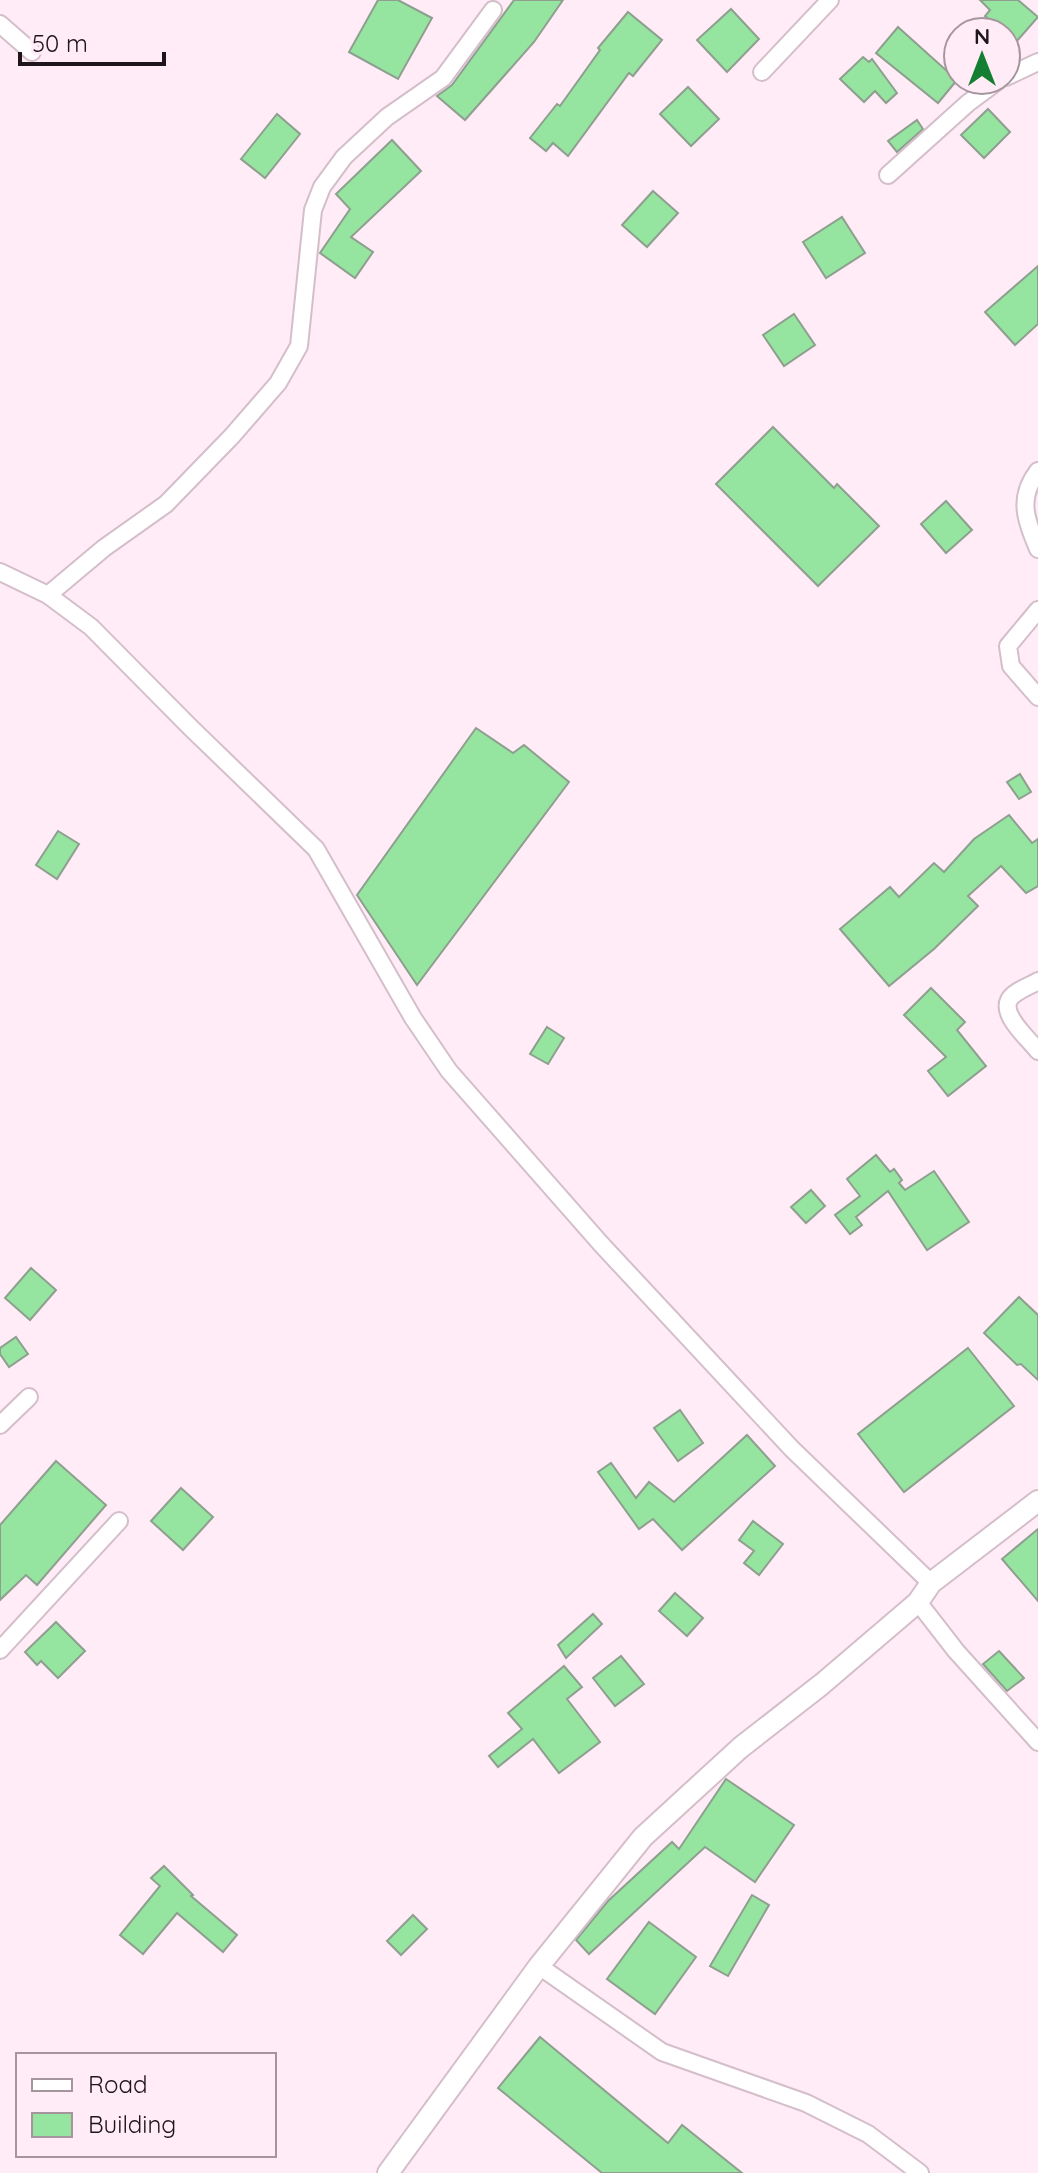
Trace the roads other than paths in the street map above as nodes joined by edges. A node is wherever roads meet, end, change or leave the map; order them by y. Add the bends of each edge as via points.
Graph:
1 (830, 0) edge
2 (493, 10) dead end
3 (0, 24) edge
4 (32, 52) dead end
5 (762, 72) dead end
6 (977, 96) edge
7 (888, 175) dead end
8 (1038, 471) edge
9 (1038, 549) edge
10 (0, 572) edge
11 (48, 595) junction
12 (1038, 610) edge
13 (1038, 697) edge
14 (1038, 981) edge
15 (1038, 1051) edge
16 (29, 1397) dead end
17 (0, 1425) edge
18 (1038, 1501) edge
19 (119, 1521) dead end
20 (931, 1583) junction
21 (918, 1602) junction
22 (0, 1650) edge
23 (1038, 1742) edge
24 (539, 1966) junction
25 (388, 2173) edge
26 (920, 2173) edge

1 - 5 street
2 - 11 street via 443,78 387,117 344,157 322,187 313,210 299,346 278,383 166,504
3 - 4 street
6 - 7 street
8 - 9 street via 1024,499 1024,516
10 - 11 street
11 - 20 street via 91,627 316,849 413,1018 508,1142 792,1449
12 - 13 street via 1008,646 1011,666
14 - 15 street via 1009,1000 1007,1009
16 - 17 street
18 - 20 street
19 - 22 street
20 - 21 street
21 - 23 street
21 - 24 street via 740,1748 643,1837
24 - 25 street
24 - 26 street via 662,2052 806,2103 868,2134

